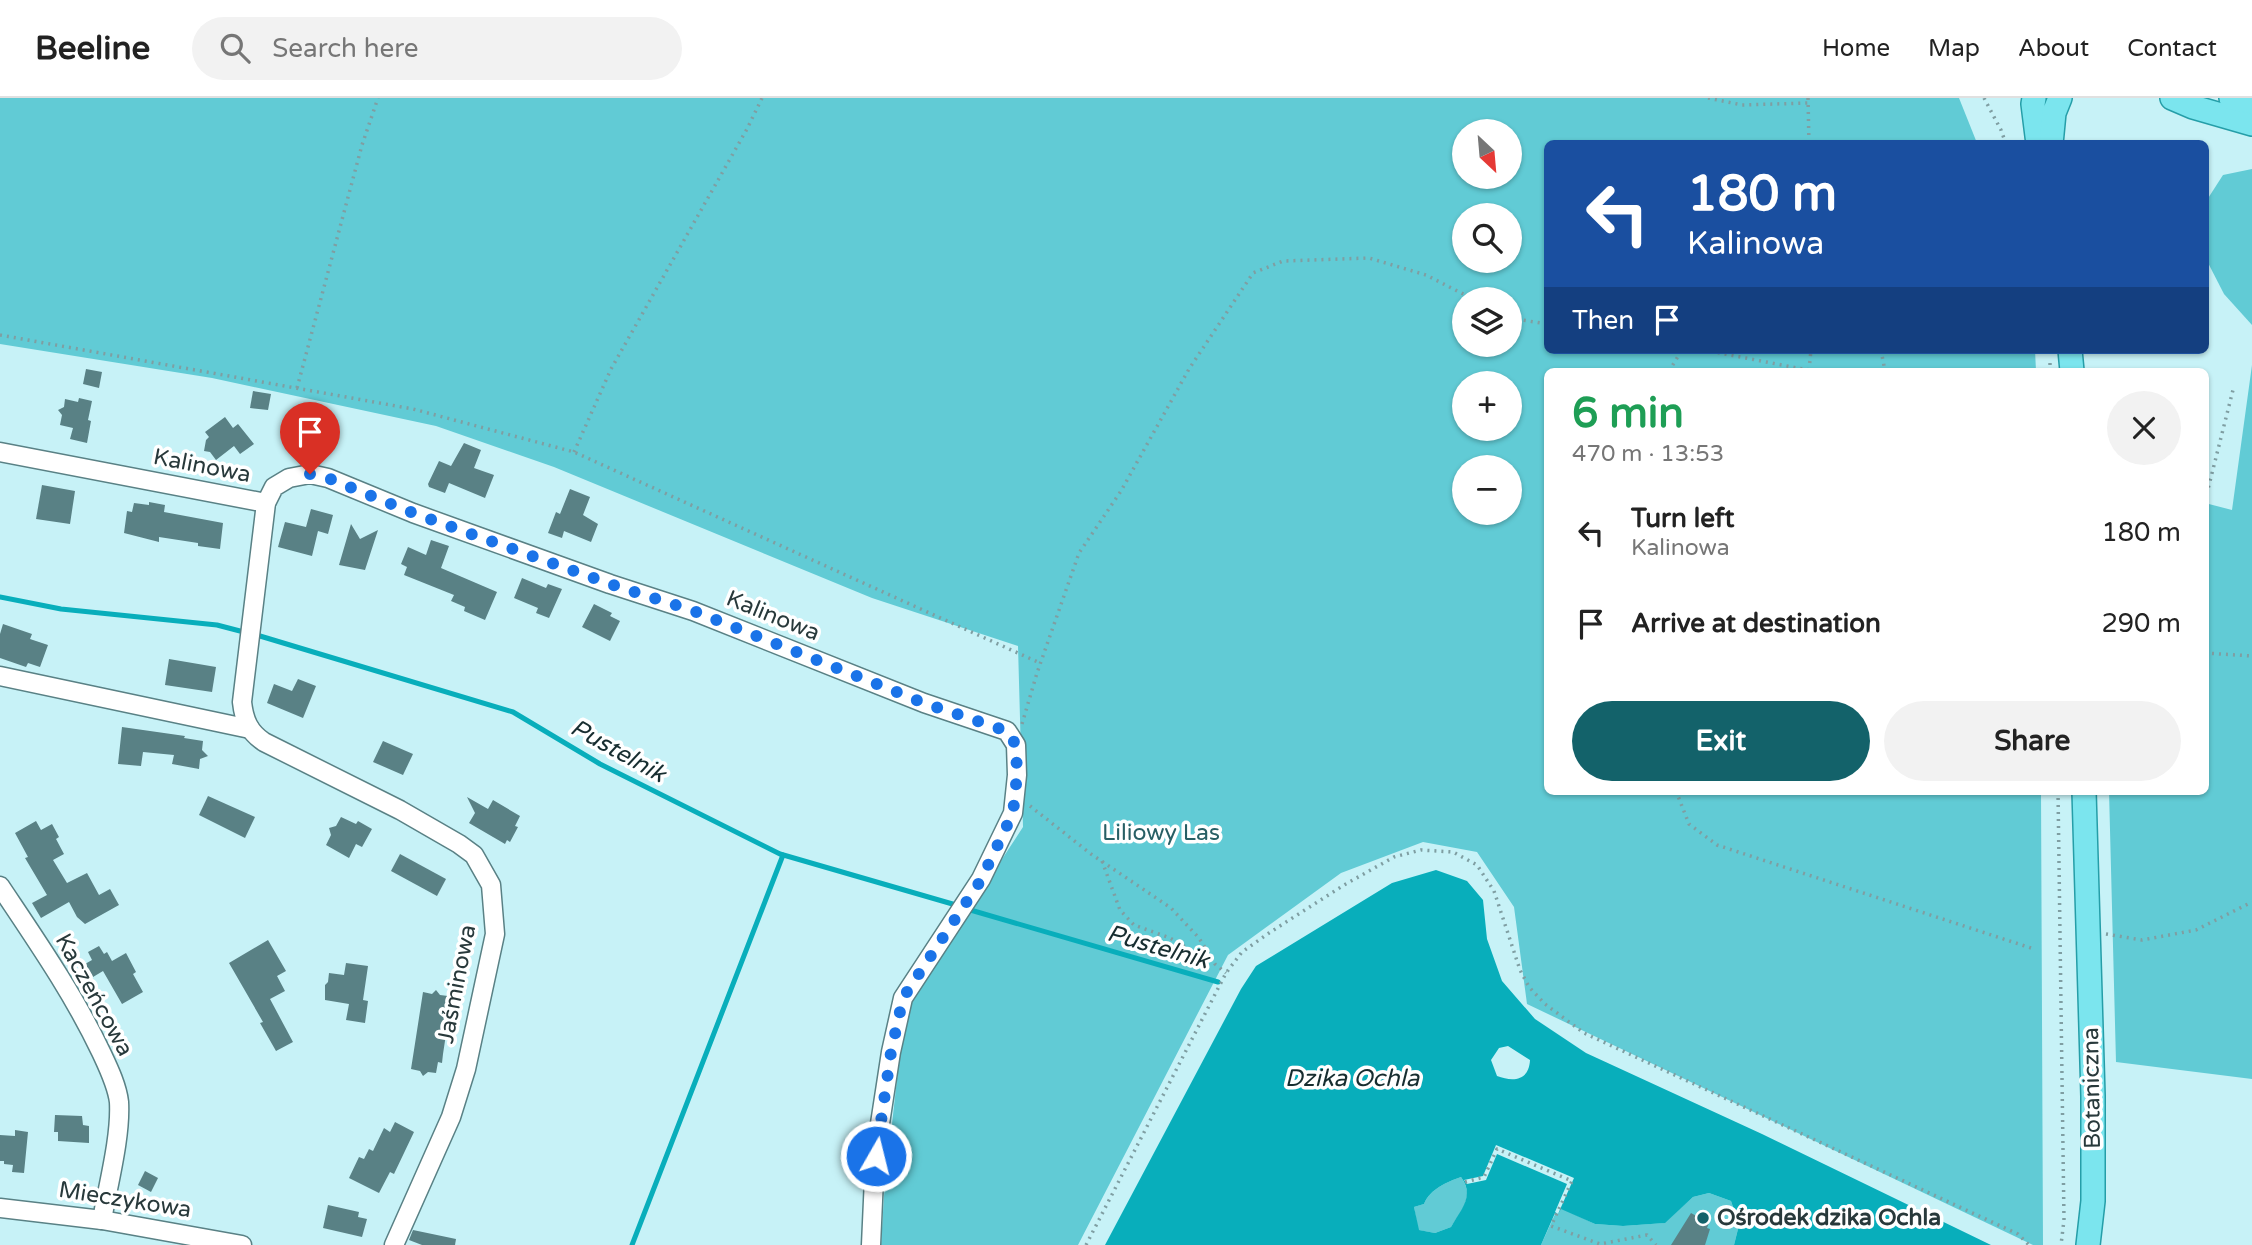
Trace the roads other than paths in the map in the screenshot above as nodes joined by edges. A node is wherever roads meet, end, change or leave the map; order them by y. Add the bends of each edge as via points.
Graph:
1 (2034, 98) edge
2 (2060, 98) edge
3 (2172, 98) edge
4 (2231, 98) edge
5 (2252, 102) edge
6 (2252, 124) edge
7 (2038, 140) edge
8 (2052, 140) edge
9 (0, 452) edge
10 (266, 503) junction
11 (0, 676) edge
12 (250, 729) junction
13 (2084, 795) edge
14 (0, 887) edge
15 (0, 1208) edge
16 (102, 1220) junction
17 (242, 1245) edge
18 (394, 1245) edge
19 (871, 1245) edge
20 (2088, 1245) edge

1 - 7 main road
2 - 8 main road
3 - 6 main road
4 - 5 main road
9 - 10 street, Kalinowa
10 - 12 street via 242,702
10 - 19 street, Kalinowa via 274,487 289,478 310,474 328,478 1007,731 1016,745 1013,813 981,880 903,998 876,1156
11 - 12 street, Jaśminowa
12 - 18 street, Jaśminowa via 264,742 459,844 474,855 491,885 495,934 466,1069 451,1117
13 - 20 main road, Botaniczna via 2093,1096 2093,1201
14 - 16 street, Kaczeńcowa via 59,974 111,1075 119,1102
15 - 16 street, Mieczykowa
16 - 17 street, Mieczykowa

